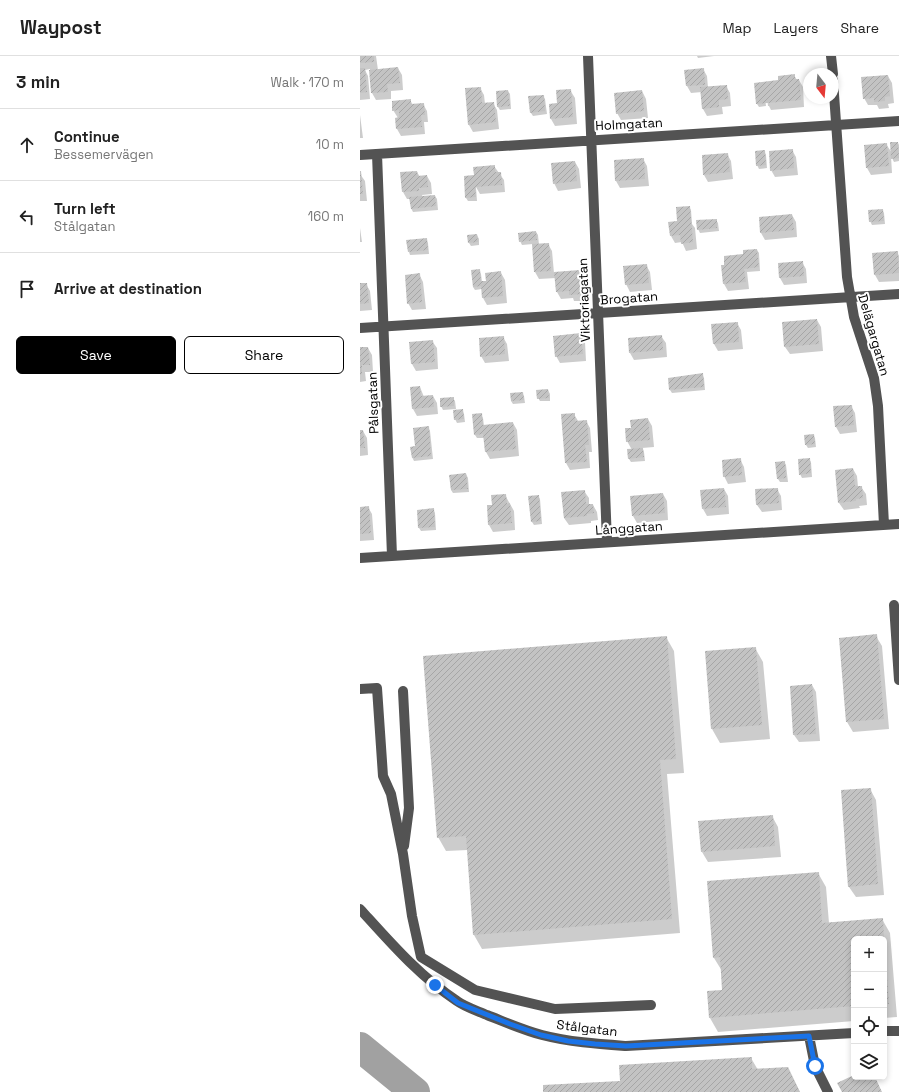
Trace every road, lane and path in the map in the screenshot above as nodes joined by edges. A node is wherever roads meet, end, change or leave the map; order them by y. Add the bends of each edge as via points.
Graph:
1 (588, 56) edge
2 (831, 56) edge
3 (832, 68) edge
4 (835, 104) edge
5 (899, 121) edge
6 (836, 125) junction
7 (591, 140) junction
8 (377, 154) junction
9 (360, 155) edge
10 (899, 294) edge
11 (849, 297) junction
12 (598, 313) junction
13 (383, 327) junction
14 (360, 328) edge
15 (884, 524) junction
16 (899, 524) edge
17 (607, 542) junction
18 (392, 556) junction
19 (360, 558) edge
20 (894, 605) dead end
21 (899, 680) edge
22 (360, 688) edge
23 (403, 691) dead end
24 (403, 854) junction
25 (360, 909) edge
26 (652, 1004) dead end
27 (887, 1031) edge
28 (899, 1031) edge
29 (851, 1033) edge
30 (809, 1036) junction
31 (828, 1092) edge

1 - 7 street, Viktoriagatan
2 - 3 street
4 - 6 street, Delägargatan
5 - 6 street, Holmgatan
6 - 7 street, Holmgatan
6 - 11 street, Delägargatan
7 - 8 street, Holmgatan
7 - 12 street, Viktoriagatan
8 - 9 street, Holmgatan
8 - 13 street, Pålsgatan
10 - 11 street, Brogatan
11 - 12 street, Brogatan
11 - 15 street, Delägargatan via 875,385
12 - 13 street, Brogatan
12 - 17 street, Viktoriagatan
13 - 14 street, Brogatan
13 - 18 street, Pålsgatan
15 - 16 street, Långgatan
15 - 17 street, Långgatan
17 - 18 street, Långgatan
18 - 19 street, Långgatan
20 - 21 street
22 - 24 street via 377,688 383,776 391,794
23 - 24 street via 410,808
24 - 26 street via 421,957 441,970 475,990 555,1009
25 - 30 street, Stålgatan via 413,966 458,1003 541,1035 626,1046
27 - 28 street
29 - 30 street, Stålgatan
30 - 31 street via 815,1066

